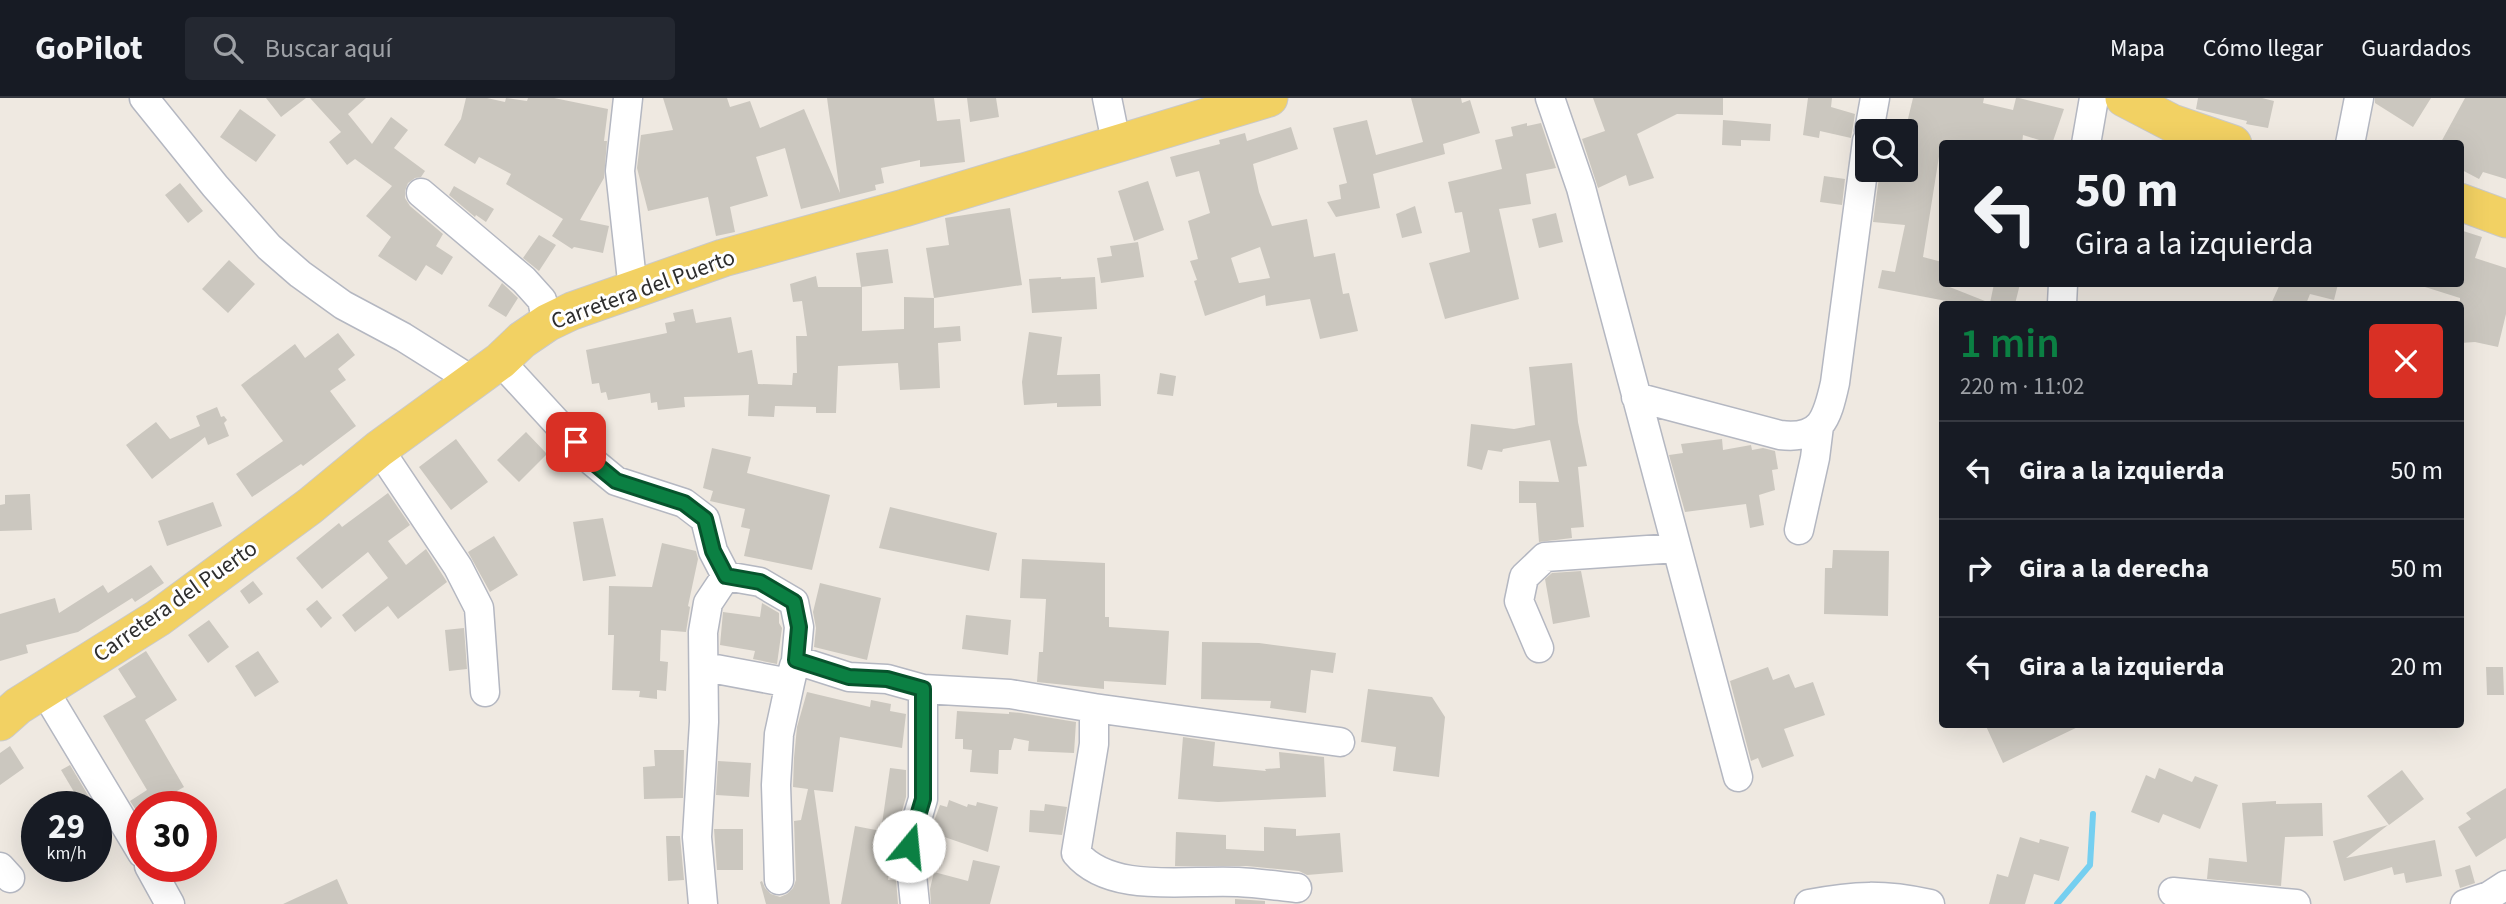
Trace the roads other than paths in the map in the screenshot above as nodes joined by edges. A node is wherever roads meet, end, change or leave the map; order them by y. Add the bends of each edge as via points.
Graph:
1 (144, 98) edge
2 (628, 98) edge
3 (1107, 98) edge
4 (1269, 98) edge
5 (1550, 98) edge
6 (1875, 98) edge
7 (2094, 98) edge
8 (2124, 98) edge
9 (2359, 98) edge
10 (1871, 119) edge
11 (2087, 140) edge
12 (2221, 140) edge
13 (2351, 140) edge
14 (1116, 142) junction
15 (1862, 182) edge
16 (421, 193) dead end
17 (2464, 203) edge
18 (2506, 219) edge
19 (633, 290) junction
20 (547, 323) junction
21 (487, 371) junction
22 (1636, 397) junction
23 (1819, 425) junction
24 (379, 449) junction
25 (1799, 530) dead end
26 (1677, 548) junction
27 (726, 576) junction
28 (1539, 648) dead end
29 (705, 667) junction
30 (793, 671) junction
31 (923, 689) junction
32 (485, 692) dead end
33 (15, 703) edge
34 (1094, 708) junction
35 (1340, 741) dead end
36 (1738, 777) dead end
37 (126, 834) edge
38 (779, 880) dead end
39 (158, 882) edge
40 (2506, 885) edge
41 (1297, 888) dead end
42 (2173, 892) dead end
43 (170, 904) edge
44 (703, 904) edge
45 (915, 904) edge
46 (1809, 904) edge
47 (1930, 904) edge
48 (2296, 904) edge
49 (2465, 904) edge

1 - 21 street via 269,247 300,274 343,305 403,337
2 - 19 street via 620,171
3 - 14 street
4 - 14 main road, Carretera del Puerto
5 - 22 street via 1581,188
6 - 10 street
7 - 11 street
8 - 12 main road via 2172,123
9 - 13 street
14 - 19 main road, Carretera del Puerto via 723,258
15 - 23 street via 1835,383 1829,411
16 - 20 street via 524,280 542,300
17 - 18 main road
19 - 20 main road, Carretera del Puerto
20 - 21 main road, Carretera del Puerto
21 - 24 main road, Carretera del Puerto
21 - 27 street via 616,481 684,503 705,519 713,551
22 - 23 street via 1780,435 1801,437
22 - 26 street
23 - 25 street
24 - 32 street via 458,567 478,607
24 - 33 main road, Carretera del Puerto via 158,618
26 - 28 street via 1545,557 1524,577 1518,601
26 - 36 street
27 - 29 street via 708,603 703,632
27 - 30 street via 760,582 794,602 799,627
29 - 30 street
29 - 44 street via 697,837
30 - 31 street via 887,679
30 - 38 street via 778,747
31 - 34 street via 1010,694
31 - 45 street via 923,799 909,846
33 - 37 street
34 - 35 street
34 - 41 street via 1094,744 1076,853 1086,864 1102,874 1145,882 1237,882
39 - 43 street
40 - 49 street
42 - 48 street
46 - 47 street via 1846,897 1895,896

